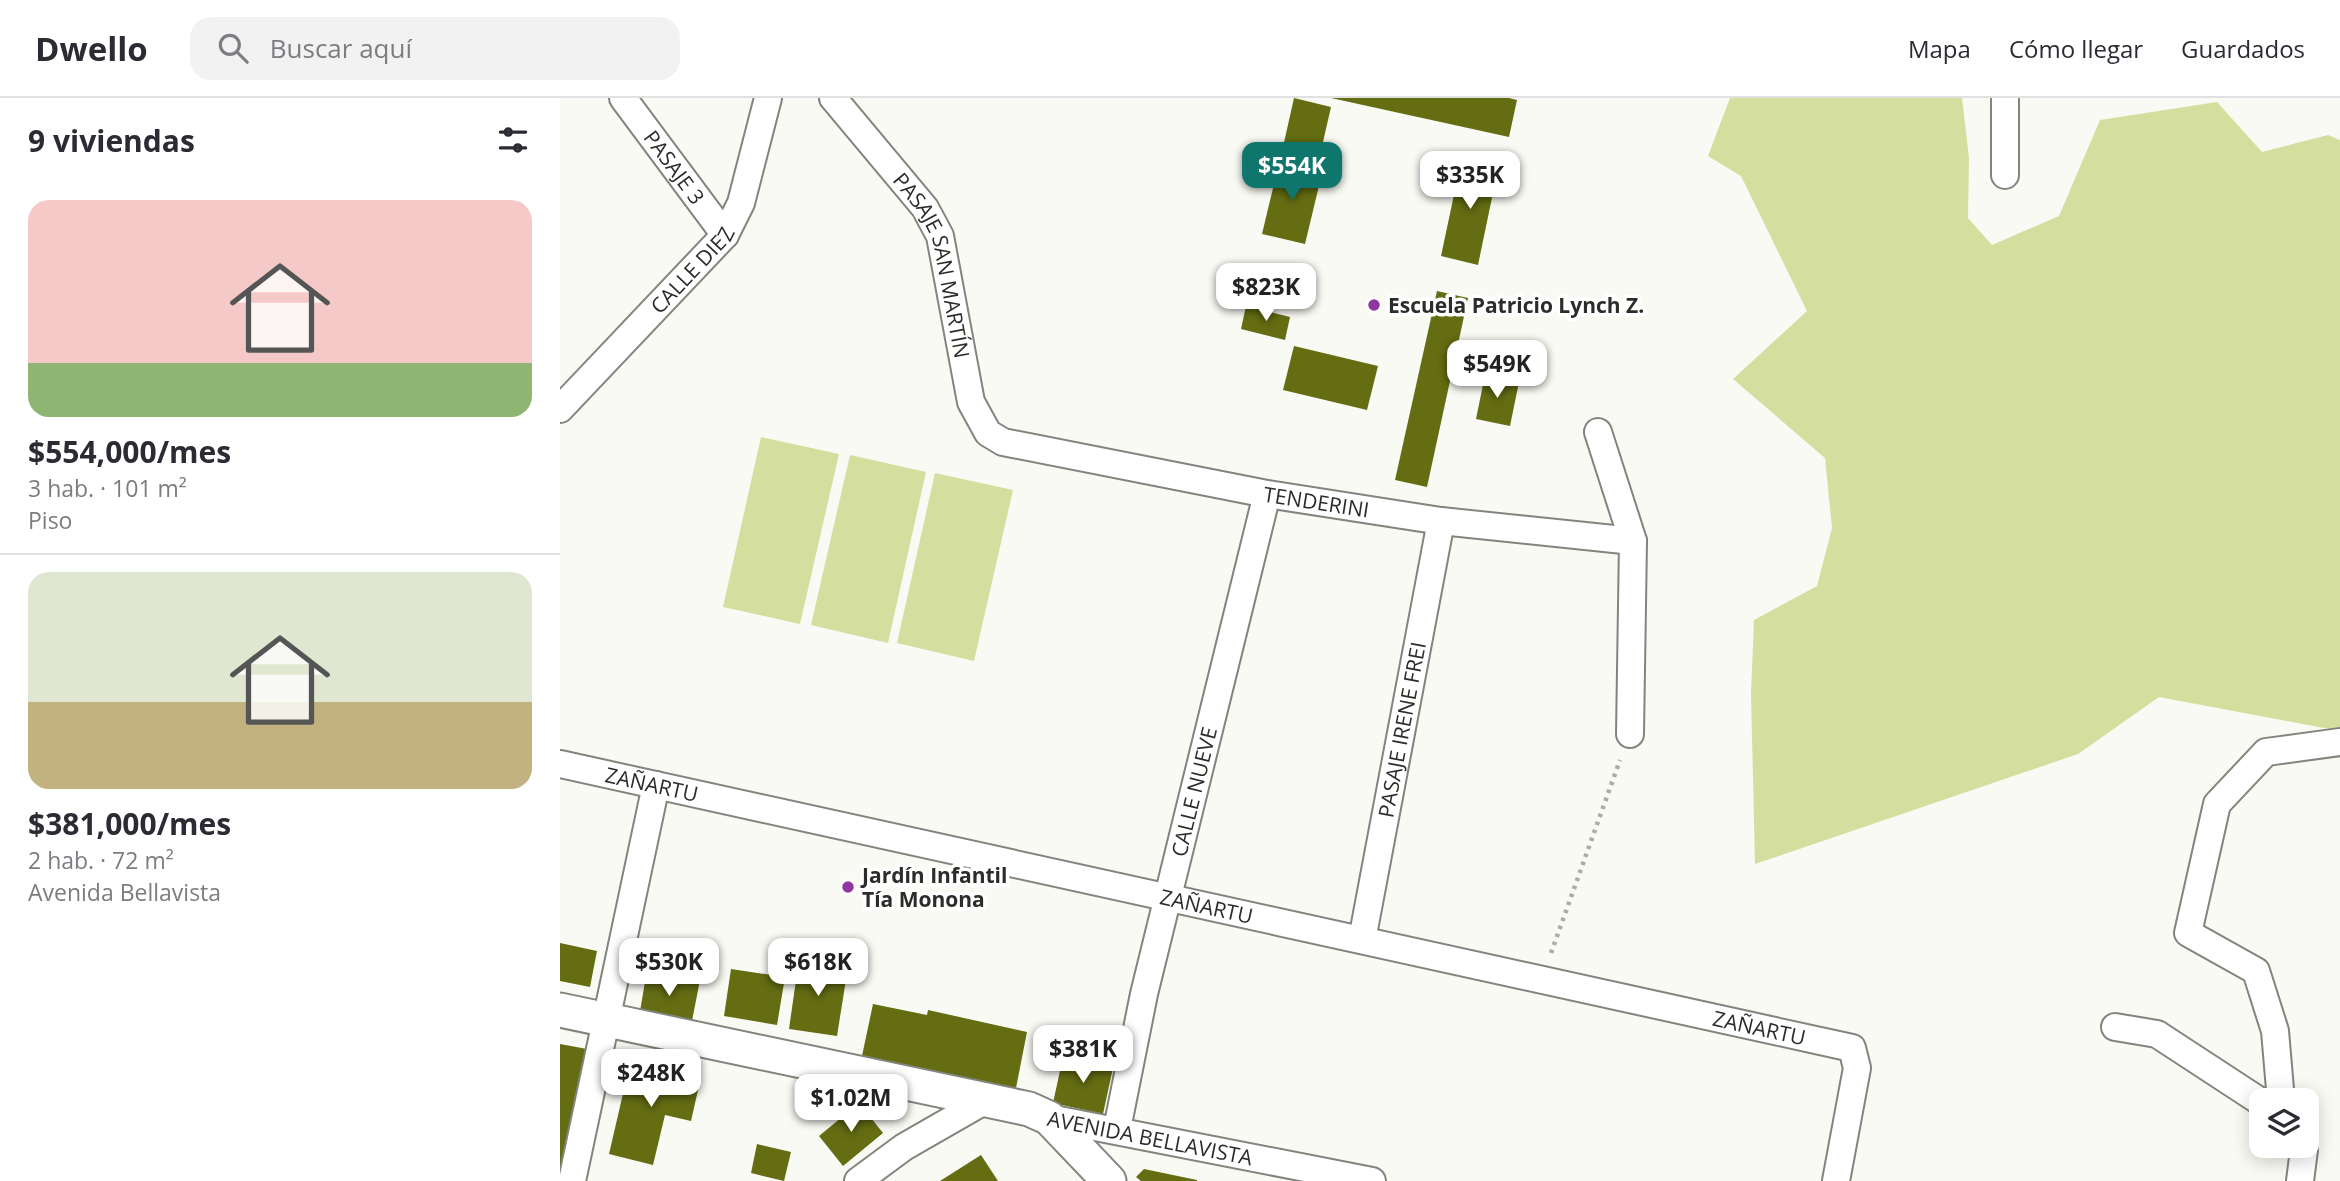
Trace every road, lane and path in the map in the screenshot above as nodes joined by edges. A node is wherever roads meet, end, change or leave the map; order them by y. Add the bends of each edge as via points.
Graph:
1 (623, 98) edge
2 (768, 98) edge
3 (833, 98) edge
4 (2005, 98) edge
5 (2005, 175) dead end
6 (725, 234) junction
7 (564, 394) edge
8 (1598, 432) dead end
9 (1003, 442) joint
10 (1267, 494) junction
11 (1441, 521) junction
12 (1633, 541) junction
13 (1630, 734) joint
14 (2340, 742) edge
15 (560, 764) edge
16 (656, 785) junction
17 (1167, 898) junction
18 (1362, 940) junction
19 (1541, 980) junction
20 (560, 1010) edge
21 (607, 1020) junction
22 (2115, 1027) dead end
23 (2280, 1088) edge
24 (2249, 1094) edge
25 (986, 1100) junction
26 (1049, 1118) junction
27 (1116, 1129) junction
28 (2303, 1158) edge
29 (572, 1181) edge
30 (858, 1181) edge
31 (1109, 1181) edge
32 (1371, 1181) edge
33 (1836, 1181) edge
34 (2300, 1181) edge

1 - 6 street, PASAJE 3
2 - 6 street, CALLE DIEZ via 741,203
3 - 9 street, PASAJE SAN MARTÍN via 925,208 940,236 971,402 988,433
4 - 5 street
6 - 7 street, CALLE DIEZ
8 - 12 street
9 - 10 street, TENDERINI
10 - 11 street, TENDERINI
10 - 17 street, CALLE NUEVE
11 - 12 street, TENDERINI
11 - 18 street, PASAJE IRENE FREI
12 - 13 street
13 - 19 path
14 - 23 street via 2266,752 2217,804 2188,933 2256,971 2275,1031
15 - 16 street, ZAÑARTU
16 - 17 street, ZAÑARTU
16 - 21 street
17 - 18 street, ZAÑARTU
17 - 27 street, CALLE NUEVE
18 - 19 street, ZAÑARTU
19 - 33 street, ZAÑARTU via 1852,1048 1857,1068
20 - 21 street, AVENIDA BELLAVISTA
21 - 25 street, AVENIDA BELLAVISTA
21 - 29 street
22 - 24 street via 2157,1034
25 - 26 street, AVENIDA BELLAVISTA
25 - 30 street via 904,1147
26 - 27 street, AVENIDA BELLAVISTA
26 - 31 street
27 - 32 street, AVENIDA BELLAVISTA
28 - 34 street

